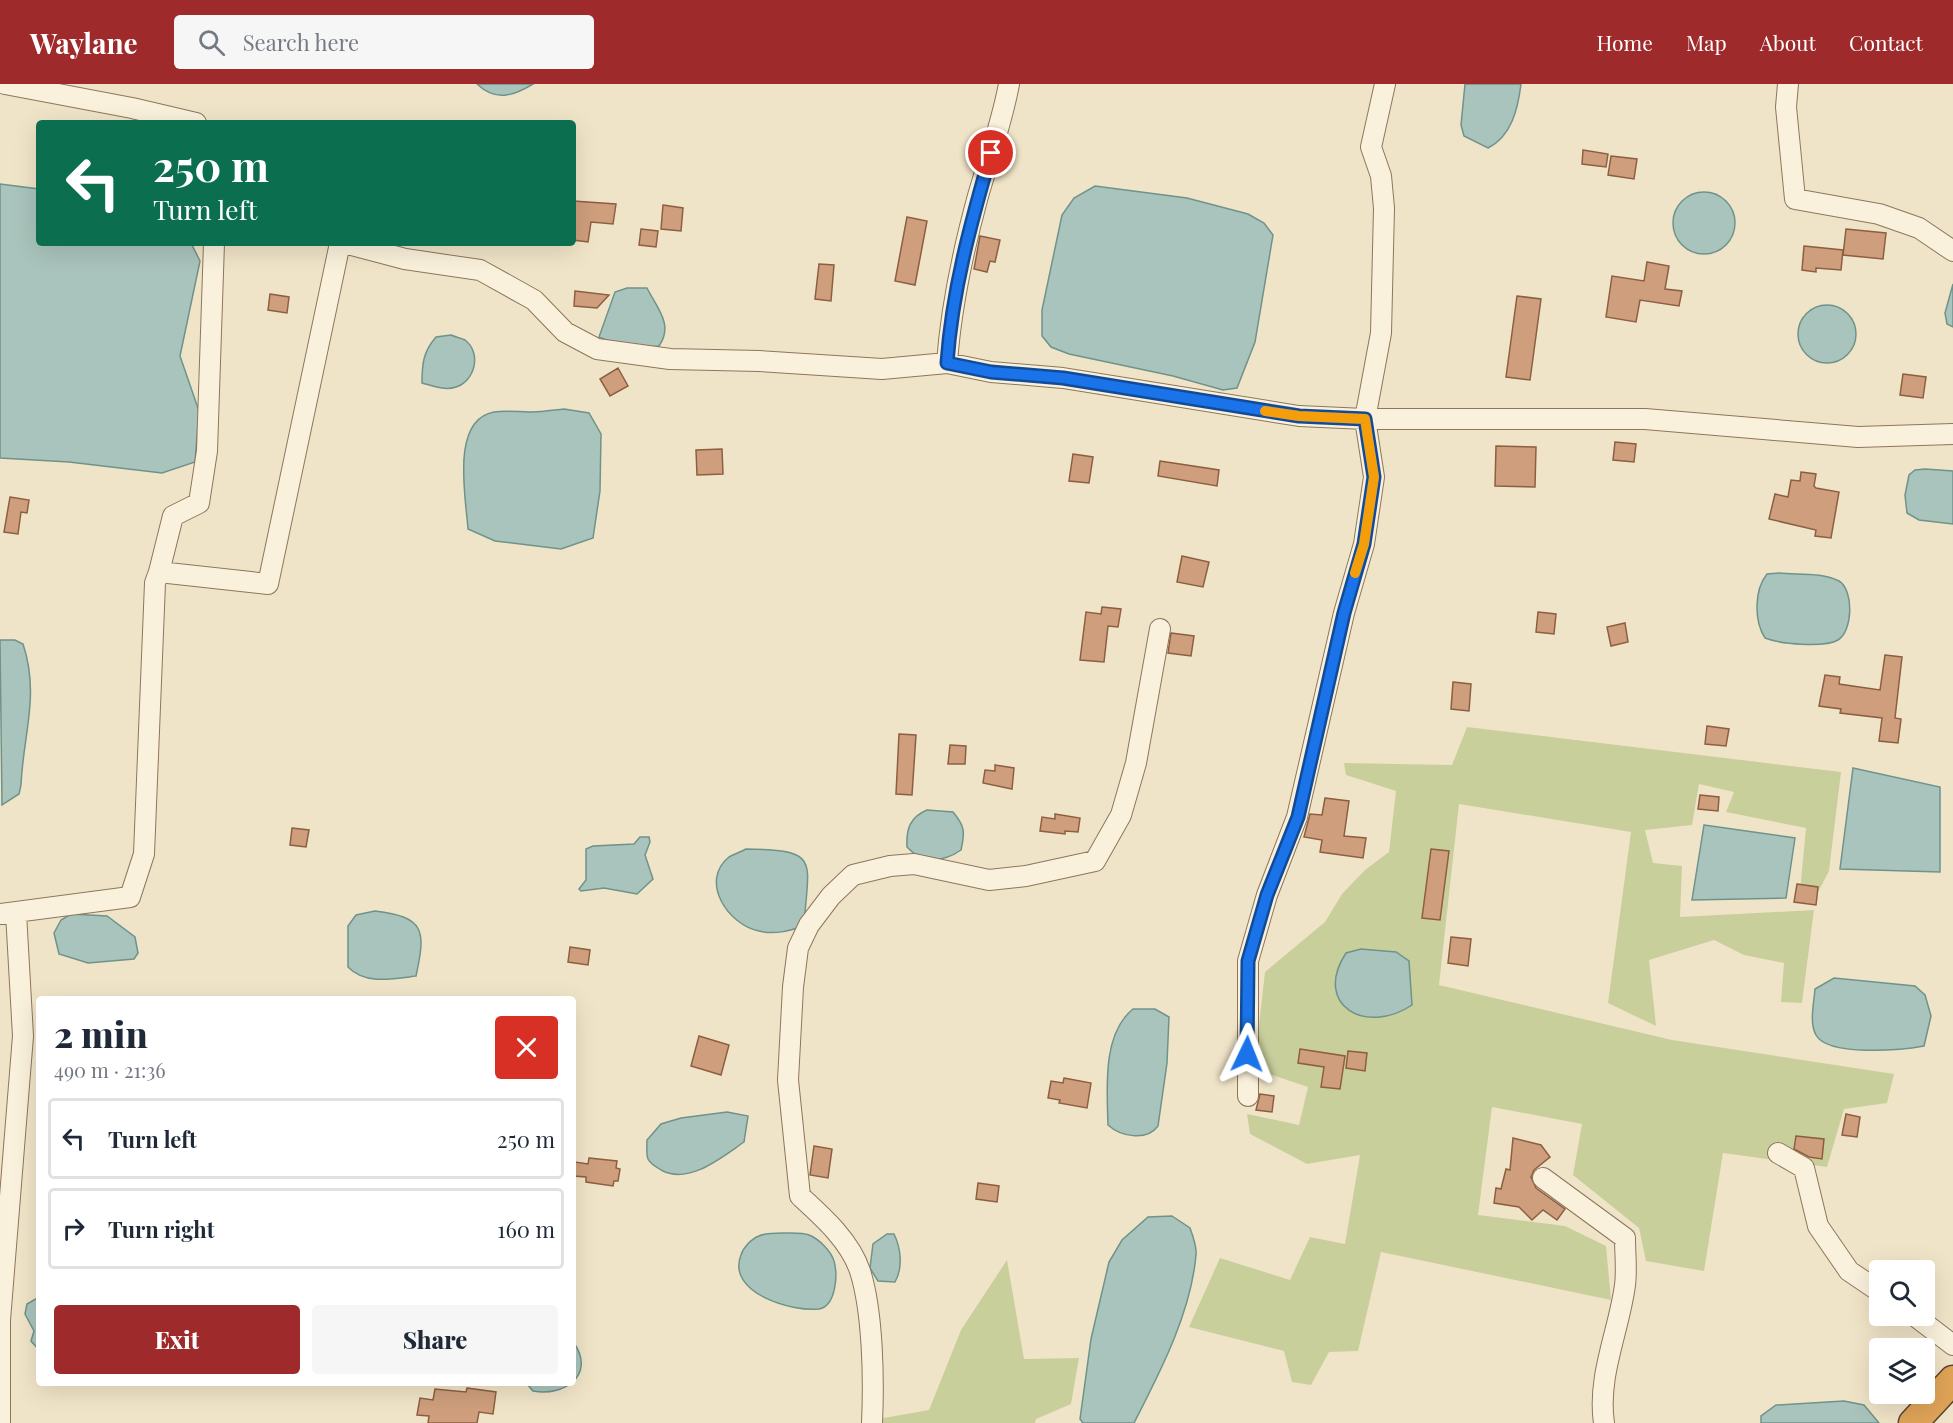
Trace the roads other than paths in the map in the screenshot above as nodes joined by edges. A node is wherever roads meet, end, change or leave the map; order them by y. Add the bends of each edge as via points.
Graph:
1 (5, 84) edge
2 (1008, 84) edge
3 (1385, 84) edge
4 (1788, 84) edge
5 (183, 120) edge
6 (214, 246) edge
7 (341, 246) edge
8 (354, 246) edge
9 (1953, 251) edge
10 (947, 363) junction
11 (1365, 419) junction
12 (1953, 434) edge
13 (159, 572) junction
14 (1160, 629) dead end
15 (8, 913) edge
16 (1248, 1096) dead end
17 (1778, 1153) dead end
18 (1543, 1178) dead end
19 (1869, 1285) edge
20 (1928, 1326) edge
21 (1953, 1345) edge
22 (1953, 1380) edge
23 (0, 1422) edge
24 (872, 1423) edge
25 (1604, 1423) edge
26 (1913, 1423) edge

1 - 5 street
2 - 10 street via 966,246 951,316
3 - 11 street via 1371,147 1381,176 1384,208 1381,333
4 - 9 street via 1786,107 1795,199 1879,214 1919,228
6 - 13 street via 207,451 199,503 173,516
7 - 13 street via 268,584
8 - 10 street via 405,259 480,270 534,300 565,332 597,349 670,359 882,369
10 - 11 street via 1299,416
11 - 12 street via 1645,419 1858,437
11 - 16 street via 1374,477 1364,544 1341,624 1298,817 1267,895 1248,961
13 - 15 street via 154,599 144,854 130,897
14 - 24 street via 1136,763 1120,815 1095,861 989,880 914,864 853,875 809,925 798,948 788,1080 800,1197 838,1234 860,1270 868,1311
15 - 23 street via 22,1036 0,1320
17 - 19 street via 1804,1168 1818,1226 1849,1271
18 - 25 street via 1625,1238 1625,1285 1608,1356
20 - 21 street
22 - 26 highway

